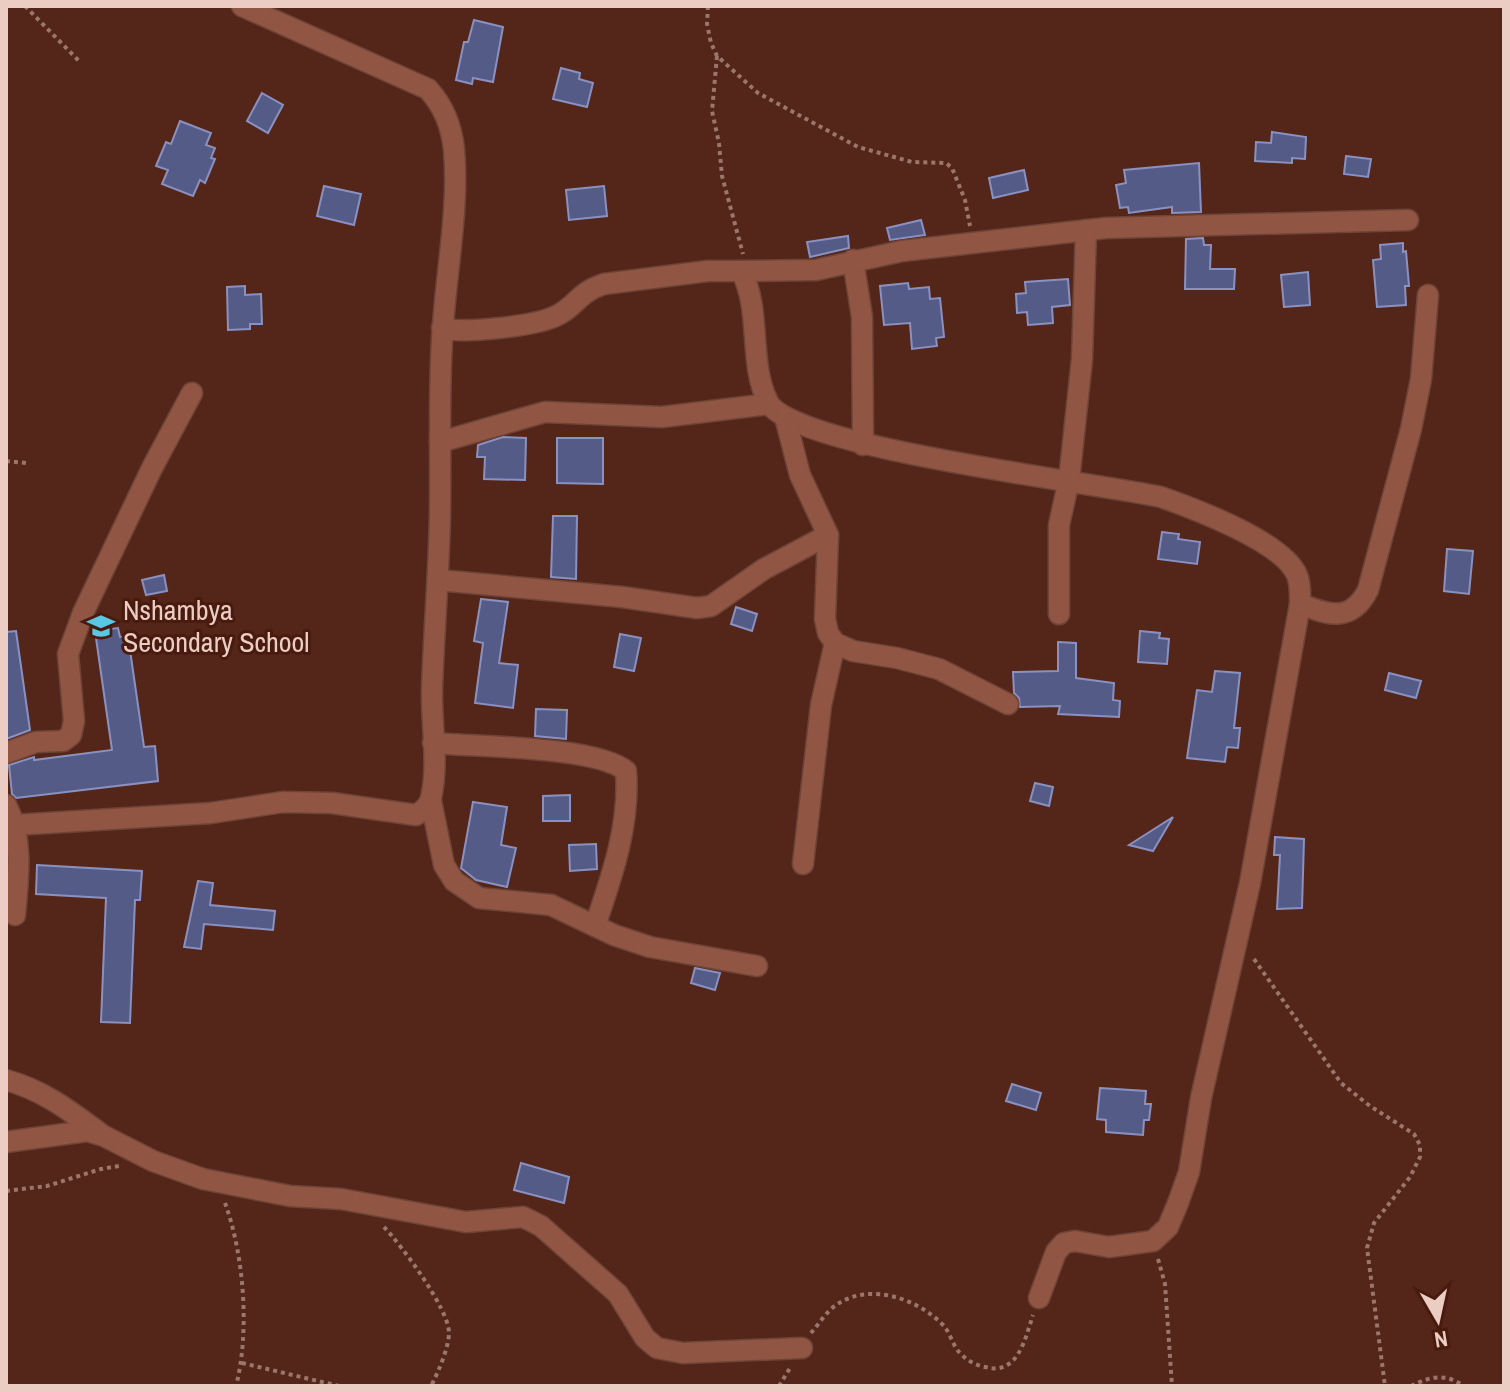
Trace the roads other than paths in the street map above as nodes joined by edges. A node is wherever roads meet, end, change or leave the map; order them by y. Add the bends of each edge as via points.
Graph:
1 (242, 6) edge
2 (1408, 220) dead end
3 (1086, 230) junction
4 (853, 260) junction
5 (744, 271) junction
6 (1428, 295) dead end
7 (442, 328) junction
8 (192, 393) dead end
9 (777, 410) junction
10 (440, 442) junction
11 (863, 445) junction
12 (1069, 480) junction
13 (828, 535) junction
14 (438, 580) junction
15 (1300, 604) junction
16 (1059, 614) dead end
17 (835, 643) junction
18 (1008, 704) dead end
19 (433, 743) junction
20 (6, 753) edge
21 (431, 801) junction
22 (6, 805) edge
23 (14, 825) junction
24 (803, 864) dead end
25 (15, 915) dead end
26 (595, 926) junction
27 (757, 966) dead end
28 (6, 1080) edge
29 (104, 1136) junction
30 (6, 1142) edge
31 (1039, 1298) road end
32 (802, 1348) road end

1 - 7 street via 428,89 442,106 454,150
2 - 3 street
3 - 4 street
3 - 12 street via 1082,359
4 - 5 street via 816,270
4 - 11 street via 862,317
5 - 7 street via 604,284 544,321 465,331
5 - 9 street via 759,365
6 - 15 street via 1411,429 1368,590 1349,612 1333,614
7 - 10 street
8 - 20 street via 83,613 68,654 71,735
9 - 10 street via 662,417 545,412
9 - 11 street
9 - 13 street
10 - 14 street
11 - 12 street
12 - 15 street via 1161,497 1245,534 1281,554 1296,573
12 - 16 street via 1059,525
13 - 14 street via 764,569 711,606 697,608
13 - 17 street via 825,619
14 - 19 street
15 - 31 street via 1189,1172 1168,1227 1153,1241 1109,1247 1064,1243
17 - 18 street via 939,669
17 - 24 street via 821,705
19 - 21 street
19 - 26 street via 583,755 626,771 624,825
21 - 23 street via 416,815 283,802 211,813
21 - 26 street via 444,865 464,890 479,898 551,905
22 - 23 street
23 - 25 street
26 - 27 street via 650,947
28 - 29 street via 48,1096
29 - 30 street via 87,1131
29 - 32 street via 203,1179 290,1196 341,1199 466,1222 523,1217 541,1226 618,1294 657,1348 683,1353

